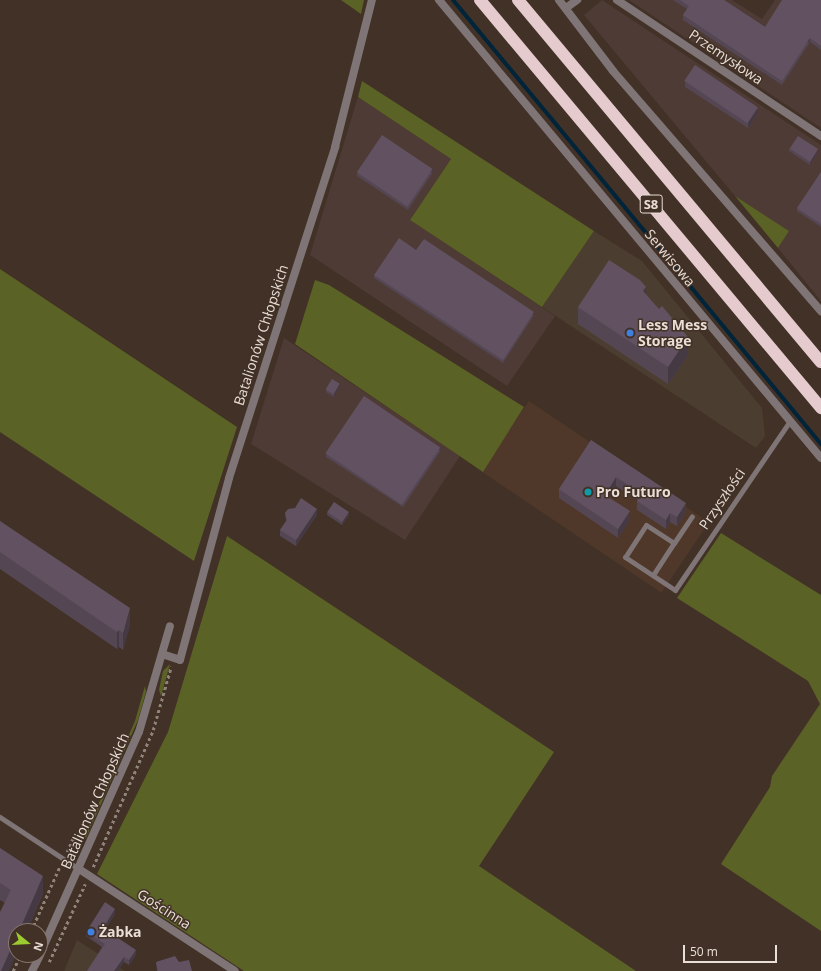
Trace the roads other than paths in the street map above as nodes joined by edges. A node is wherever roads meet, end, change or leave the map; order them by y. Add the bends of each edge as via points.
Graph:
1 (372, 0) edge
2 (439, 0) edge
3 (480, 0) edge
4 (518, 0) edge
5 (559, 0) edge
6 (577, 0) edge
7 (616, 0) edge
8 (566, 8) junction
9 (821, 136) edge
10 (821, 311) edge
11 (821, 362) edge
12 (821, 408) edge
13 (789, 422) junction
14 (821, 458) edge
15 (692, 516) dead end
16 (674, 543) junction
17 (653, 575) junction
18 (170, 626) dead end
19 (162, 654) junction
20 (0, 817) edge
21 (79, 869) junction
22 (48, 937) edge
23 (235, 971) edge

1 - 19 street, Batalionów Chłopskich via 335,147 229,478 180,660
2 - 13 street, Serwisowa
3 - 12 highway, S8
4 - 11 highway, S8
5 - 8 street
6 - 8 street
7 - 9 street, Przemysłowa
8 - 10 street via 569,16 614,71
13 - 14 street, Serwisowa
13 - 17 lane, Przyszłości via 675,590
15 - 16 lane
16 - 17 lane
16 - 17 lane via 646,525 625,557
18 - 19 street, Batalionów Chłopskich
19 - 21 street, Batalionów Chłopskich via 139,732
20 - 21 lane
21 - 22 street, Batalionów Chłopskich
21 - 23 street, Gościnna

